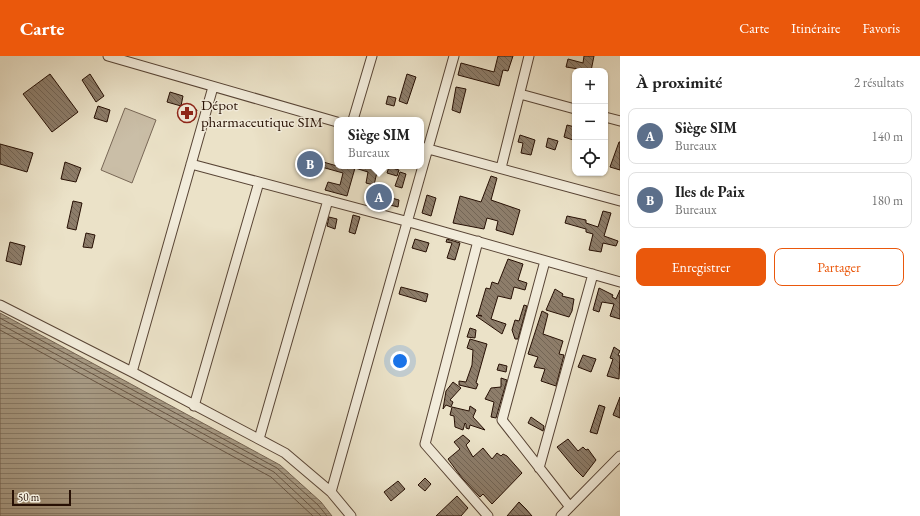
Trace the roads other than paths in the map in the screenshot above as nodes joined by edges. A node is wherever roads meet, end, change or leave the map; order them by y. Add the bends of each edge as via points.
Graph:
1 (108, 56) edge
2 (372, 56) edge
3 (454, 56) edge
4 (529, 56) edge
5 (213, 86) junction
6 (520, 94) junction
7 (572, 108) edge
8 (354, 117) edge
9 (608, 118) edge
10 (334, 121) edge
11 (620, 121) edge
12 (425, 148) edge
13 (191, 164) junction
14 (501, 168) junction
15 (420, 169) edge
16 (259, 182) junction
17 (328, 200) junction
18 (620, 201) edge
19 (408, 222) junction
20 (478, 241) junction
21 (546, 261) junction
22 (593, 274) junction
23 (620, 282) edge
24 (0, 305) edge
25 (132, 372) junction
26 (194, 406) junction
27 (259, 440) junction
28 (620, 456) edge
29 (539, 468) junction
30 (331, 492) junction
31 (570, 507) junction
32 (351, 516) edge
33 (488, 516) edge
34 (561, 516) edge

1 - 5 street
2 - 8 street
3 - 12 street
4 - 6 street
5 - 10 street
5 - 13 street
6 - 7 street
6 - 14 street
9 - 11 street
12 - 14 street
13 - 16 street
13 - 25 street
14 - 18 street
15 - 19 street
16 - 17 street
16 - 26 street
17 - 19 street
17 - 27 street
19 - 20 street
19 - 30 street
20 - 21 street
20 - 33 street via 425,444
21 - 22 street
21 - 29 street via 502,420
22 - 23 street
22 - 29 street
24 - 25 street
25 - 26 street
26 - 27 street
27 - 30 street via 284,453
28 - 31 street
29 - 31 street
30 - 32 street
31 - 34 street

